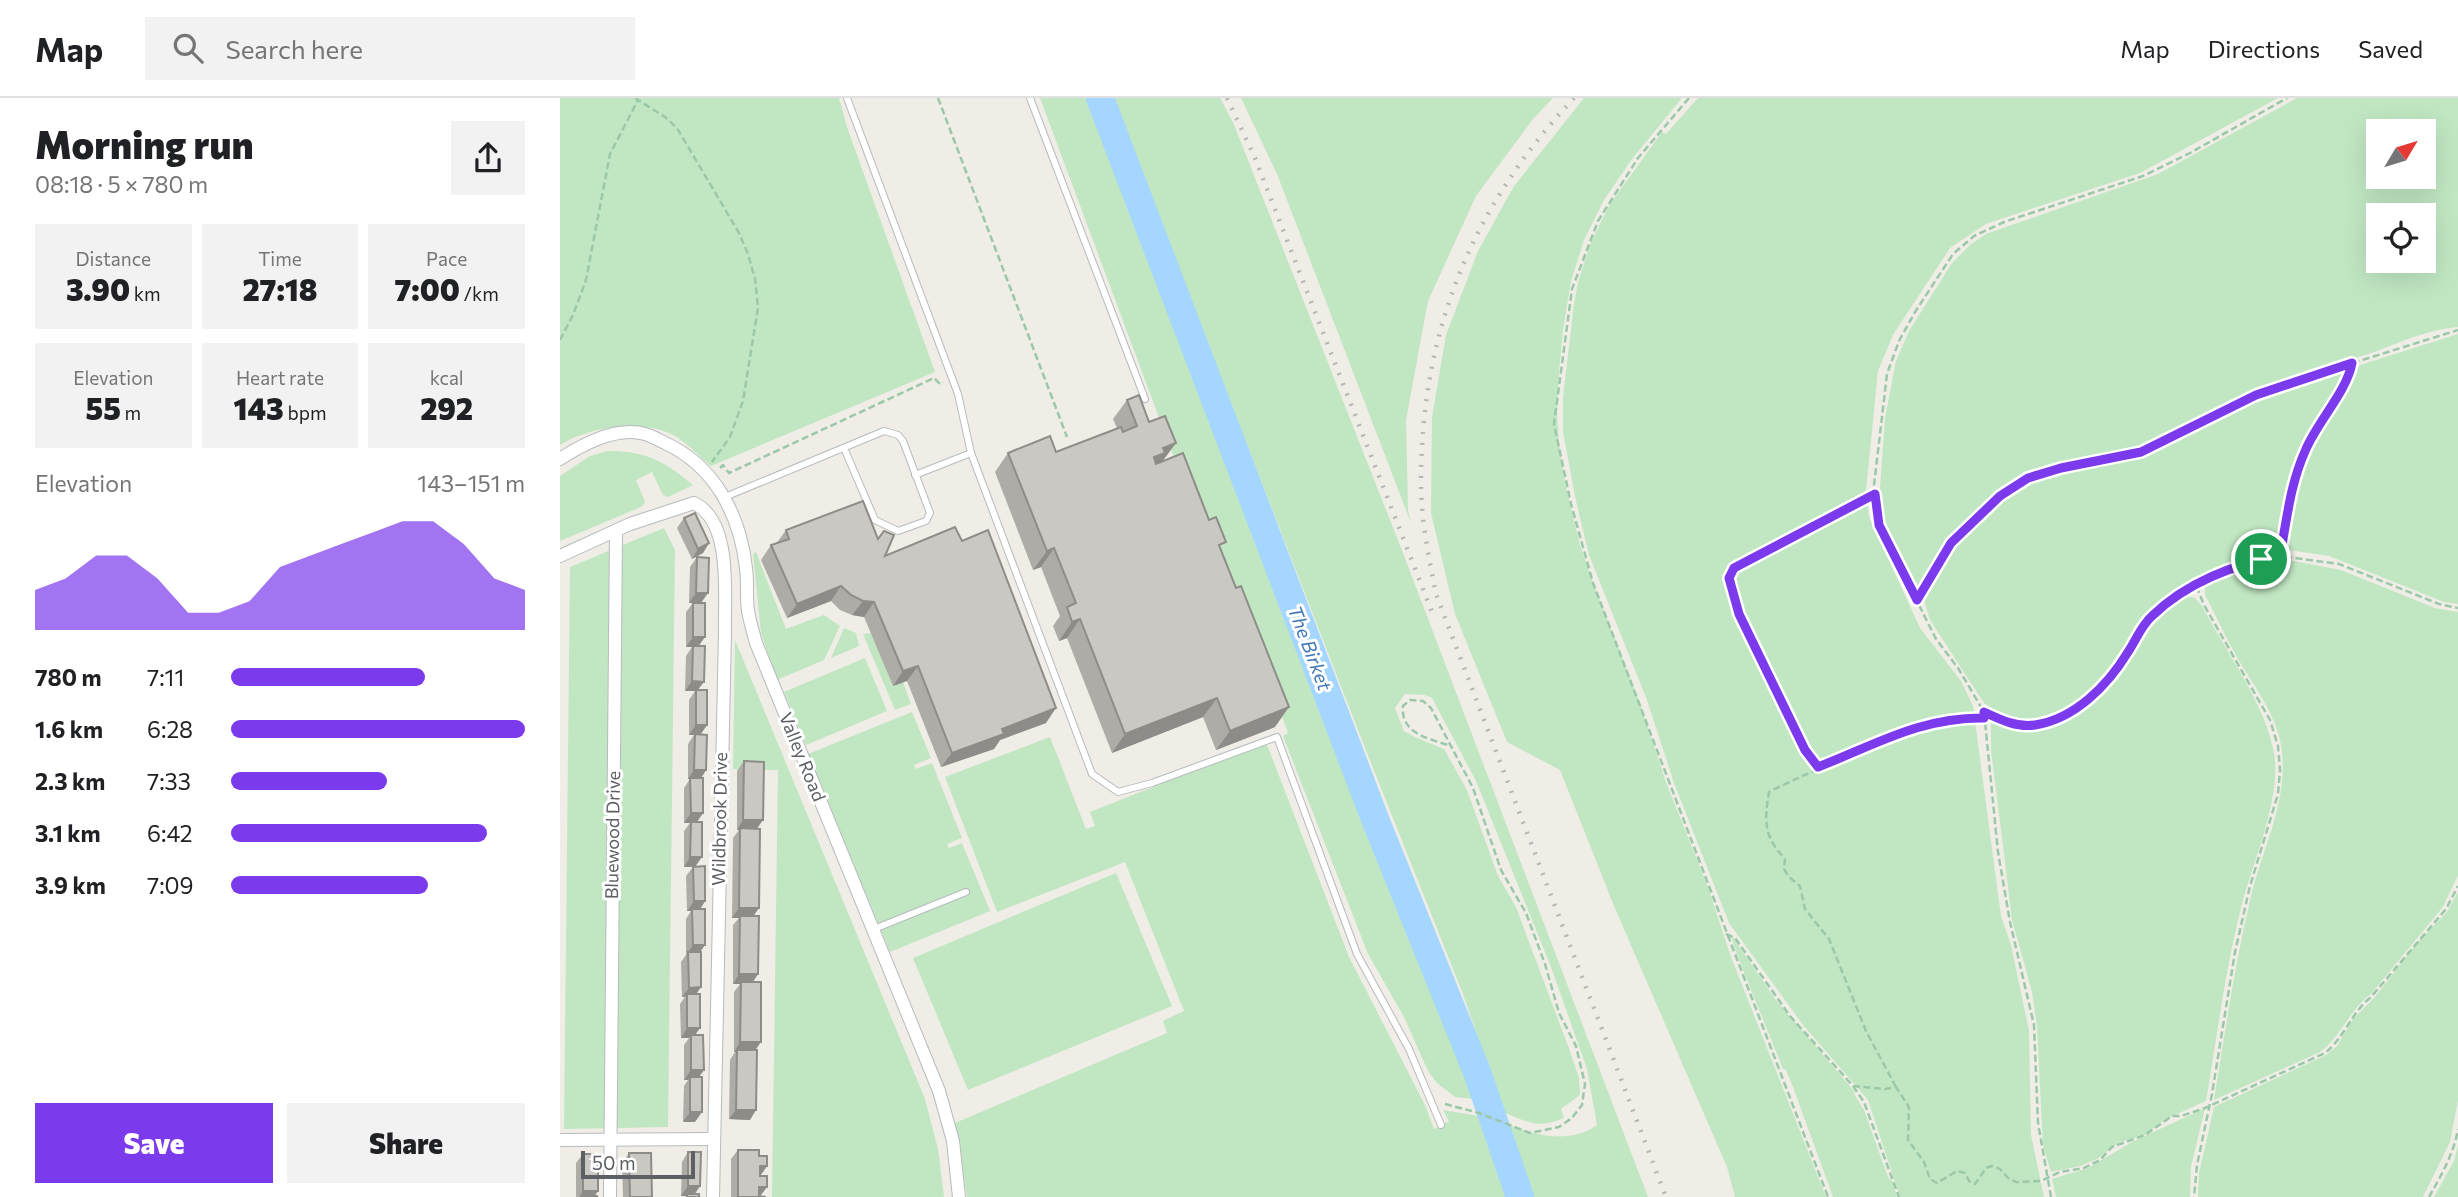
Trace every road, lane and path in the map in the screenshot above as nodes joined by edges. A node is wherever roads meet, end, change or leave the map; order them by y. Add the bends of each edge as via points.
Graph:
1 (847, 98) edge
2 (938, 98) edge
3 (1030, 98) edge
4 (1689, 98) edge
5 (2287, 98) edge
6 (637, 99) edge
7 (2458, 330) edge
8 (560, 340) edge
9 (2352, 363) junction
10 (953, 379) junction
11 (1146, 399) dead end
12 (1068, 437) dead end
13 (844, 448) junction
14 (971, 453) junction
15 (560, 460) edge
16 (706, 470) junction
17 (722, 471) dead end
18 (915, 475) junction
19 (1875, 494) junction
20 (725, 497) junction
21 (616, 532) junction
22 (560, 556) edge
23 (2280, 556) junction
24 (2196, 585) junction
25 (1917, 600) junction
26 (2458, 608) edge
27 (1984, 712) junction
28 (1984, 718) junction
29 (1451, 746) junction
30 (1818, 767) junction
31 (2458, 886) edge
32 (966, 892) dead end
33 (872, 929) junction
34 (1726, 934) junction
35 (1853, 1086) junction
36 (1896, 1087) junction
37 (1431, 1101) junction
38 (2210, 1106) junction
39 (1441, 1125) dead end
40 (2458, 1129) edge
41 (610, 1139) junction
42 (713, 1139) junction
43 (560, 1140) edge
44 (2047, 1177) junction
45 (610, 1197) edge
46 (713, 1197) edge
47 (959, 1197) edge
48 (1828, 1197) edge
49 (1899, 1197) edge
50 (2051, 1197) edge
51 (2194, 1197) edge
52 (2429, 1197) edge

1 - 10 lane
2 - 12 path
3 - 11 lane
4 - 34 path via 1638,158 1598,221 1572,289 1554,424 1593,583
5 - 19 path via 2143,176 2004,222 1974,236 1953,254 1899,341 1888,374
6 - 8 path via 610,154 586,280
6 - 16 path via 677,128 738,233 755,279 758,308 743,401 730,437
7 - 9 path
9 - 23 path via 2350,378 2320,421 2295,475
9 - 25 path via 2256,395 2141,452 2028,478 2000,496 1951,543
10 - 14 lane
10 - 17 path via 940,384 934,378 729,473 723,465
13 - 18 lane via 892,432 902,441
13 - 18 lane via 872,517 888,528 904,530 929,517
13 - 20 lane
14 - 18 lane
14 - 37 lane via 1092,774 1118,792 1277,737 1357,954 1409,1049
15 - 16 street, Valley Road via 584,443 612,434 643,433
16 - 20 street, Valley Road
19 - 25 path via 1879,525
19 - 30 path via 1734,568 1729,578 1739,614 1763,667
20 - 33 street, Valley Road via 741,540 756,643
21 - 22 street
21 - 41 street, Bluewood Drive
21 - 42 street, Wildbrook Drive via 694,503 713,520 724,555
23 - 24 path via 2231,568
23 - 26 path via 2339,564
24 - 27 path via 2150,617 2106,684 2066,716 2034,726 2007,723
24 - 38 path via 2270,720 2280,770 2278,794 2235,952
25 - 27 path via 1936,639
27 - 28 path
28 - 30 path via 1930,723
28 - 44 path via 1998,852 2035,1025 2038,1123
29 - 29 path via 1407,727 1403,706 1410,700 1423,701
29 - 37 path via 1473,788 1501,870 1526,913 1559,1013 1576,1046 1585,1084 1582,1105 1572,1118 1559,1127 1530,1133
30 - 36 path via 1769,792 1767,830 1785,859 1784,869 1800,886 1805,909 1829,939 1866,1031
31 - 38 path via 2446,909 2361,1005 2336,1044
32 - 33 lane
33 - 47 street, Valley Road via 939,1091 953,1141
34 - 35 path via 1735,938 1790,1016
34 - 48 path
35 - 36 path
35 - 49 path via 1864,1102
36 - 44 path via 1909,1107 1908,1140 1930,1179 1937,1182 1956,1171 1975,1184 1992,1166 2016,1182
37 - 39 lane
38 - 44 path via 2172,1116 2145,1135 2112,1147 2084,1168
38 - 51 path
40 - 52 path
41 - 42 street
41 - 43 street
41 - 45 street, Bluewood Drive
42 - 46 street, Wildbrook Drive
44 - 50 path

